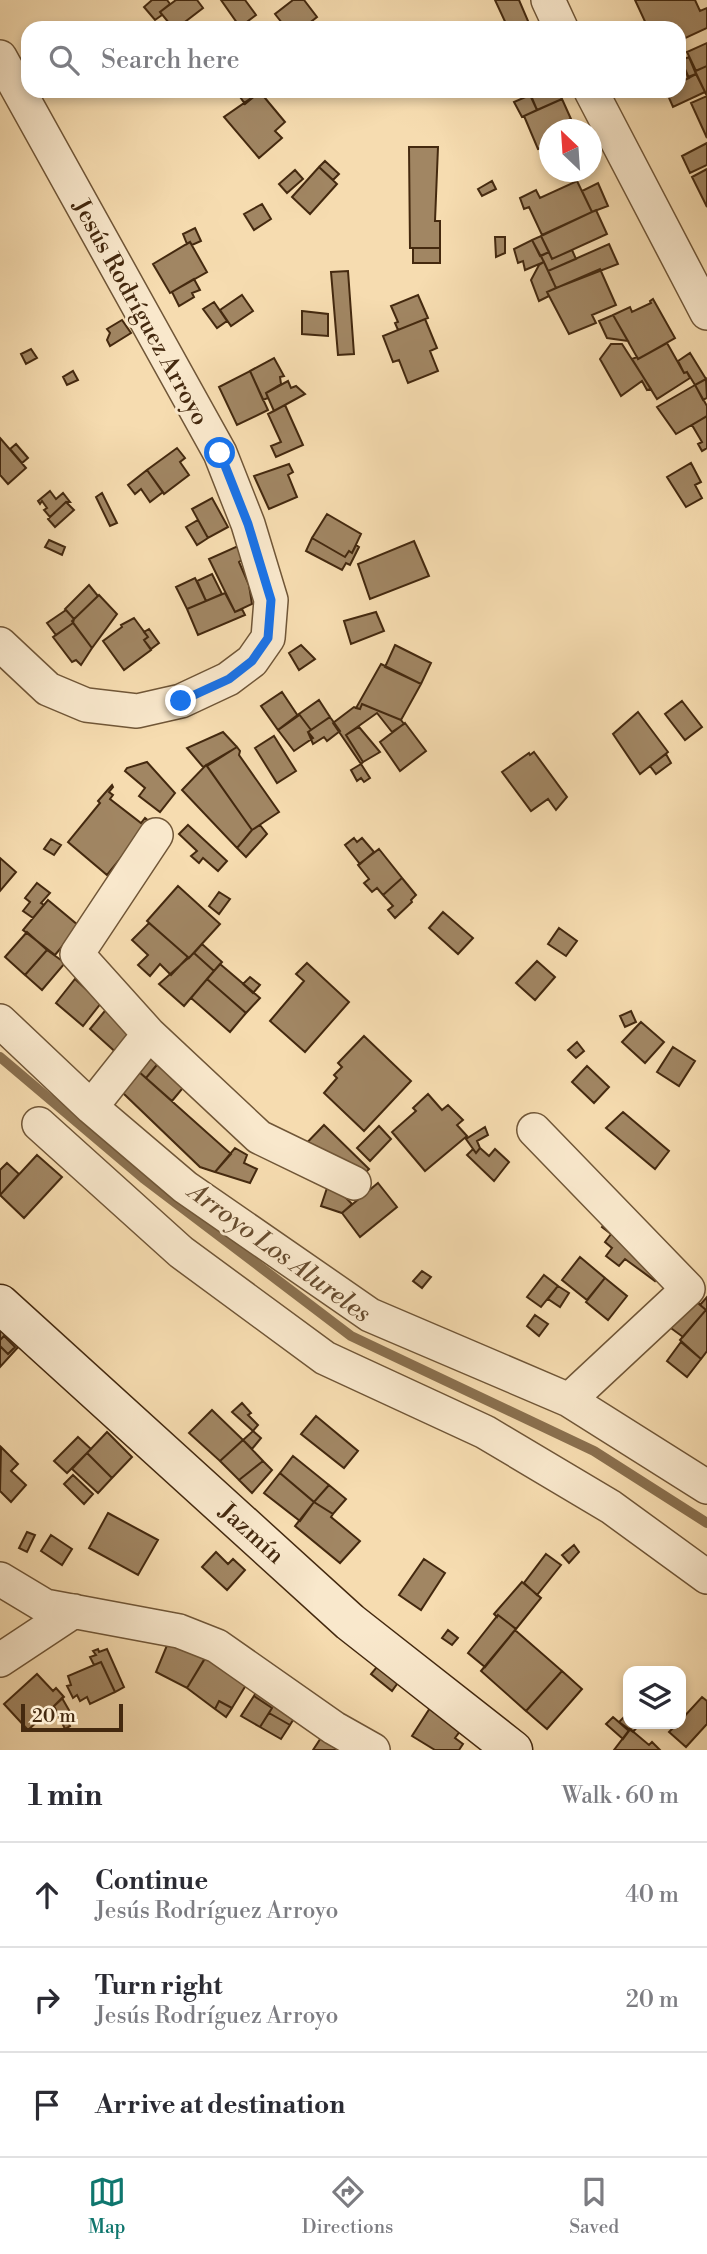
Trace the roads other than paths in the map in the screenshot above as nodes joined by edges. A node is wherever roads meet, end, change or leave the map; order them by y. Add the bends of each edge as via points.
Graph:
1 (548, 0) edge
2 (558, 21) edge
3 (0, 57) edge
4 (21, 95) edge
5 (23, 98) edge
6 (595, 98) edge
7 (698, 275) edge
8 (707, 313) edge
9 (0, 645) edge
10 (156, 835) dead end
11 (0, 1021) edge
12 (149, 1034) junction
13 (91, 1107) junction
14 (39, 1124) dead end
15 (534, 1130) dead end
16 (355, 1182) dead end
17 (0, 1304) edge
18 (569, 1401) junction
19 (707, 1487) edge
20 (707, 1577) edge
21 (0, 1579) edge
22 (74, 1611) junction
23 (0, 1660) edge
24 (373, 1750) edge
25 (513, 1750) edge

1 - 2 street
3 - 4 street, Jesús Rodríguez Arroyo
5 - 9 street, Jesús Rodríguez Arroyo via 220,453 271,600 268,638 252,661 229,679 181,701 137,711 86,705 48,689
6 - 7 street
7 - 8 street
10 - 12 street via 77,954
11 - 13 street
12 - 13 street
12 - 16 street via 259,1137
13 - 18 street via 185,1187 370,1315
14 - 20 street via 181,1252 325,1358 485,1432 611,1507
15 - 18 street via 688,1289
17 - 25 main road, Jazmín via 350,1622
18 - 19 street
21 - 22 street via 46,1606
22 - 23 street
22 - 24 street via 179,1631 217,1647

